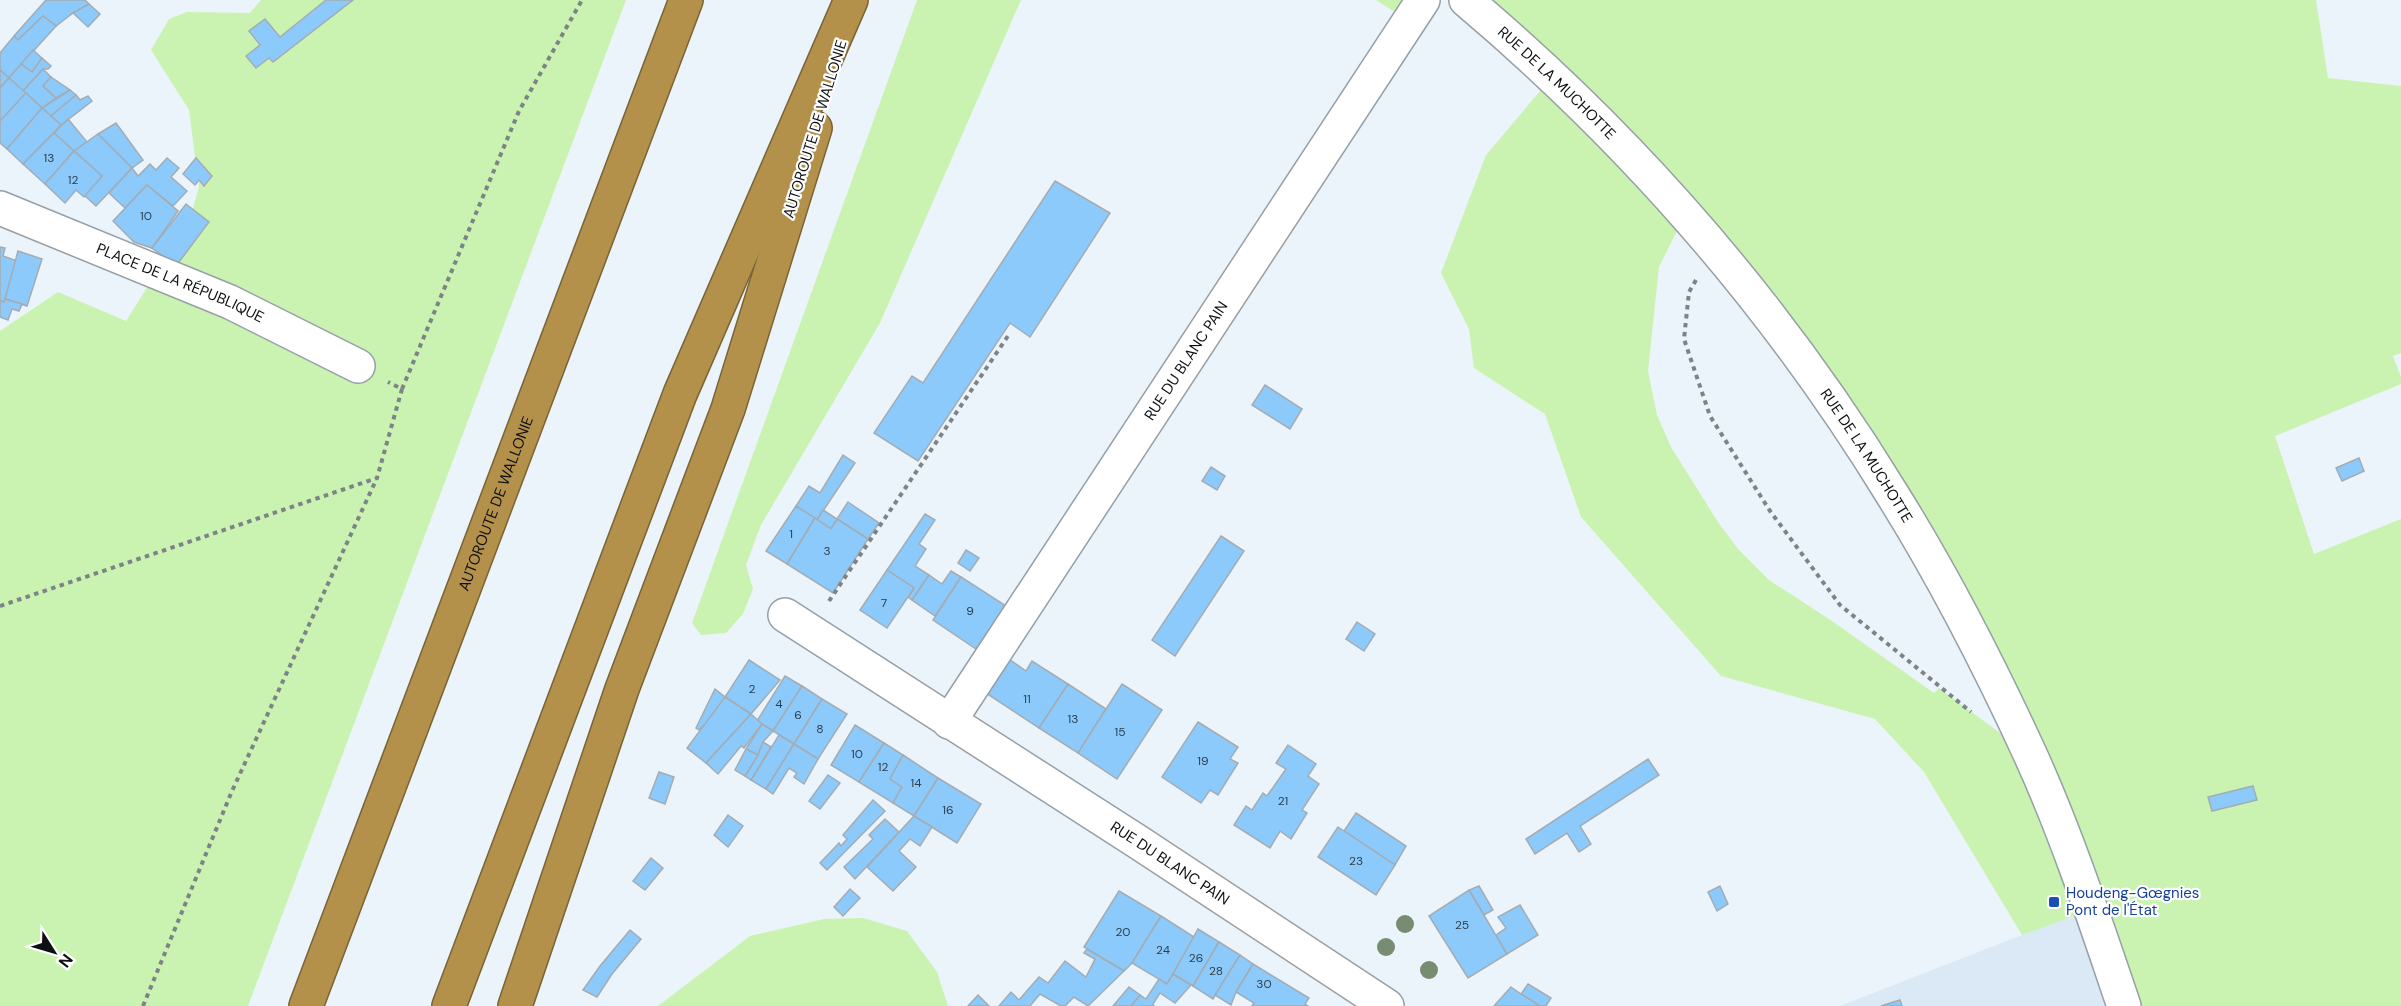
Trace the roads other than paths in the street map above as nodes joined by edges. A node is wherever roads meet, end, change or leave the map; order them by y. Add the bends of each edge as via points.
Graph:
1 (686, 0) edge
2 (853, 0) edge
3 (1423, 0) edge
4 (1466, 0) edge
5 (0, 208) edge
6 (358, 366) road end
7 (797, 623) road end
8 (949, 722) junction
9 (306, 1006) edge
10 (448, 1006) edge
11 (515, 1006) edge
12 (1387, 1006) edge
13 (2124, 1006) edge

1 - 9 highway, AUTOROUTE DE WALLONIE
2 - 10 highway via 680,394
2 - 11 highway, AUTOROUTE DE WALLONIE via 728,409 622,689
3 - 8 street, RUE DU BLANC PAIN
4 - 13 street, RUE DE LA MUCHOTTE via 1615,137 1741,280 1850,429 1967,623 2031,756 2066,840
5 - 6 street, PLACE DE LA RÉPUBLIQUE via 230,302
7 - 8 street, RUE DU BLANC PAIN
8 - 12 street, RUE DU BLANC PAIN

